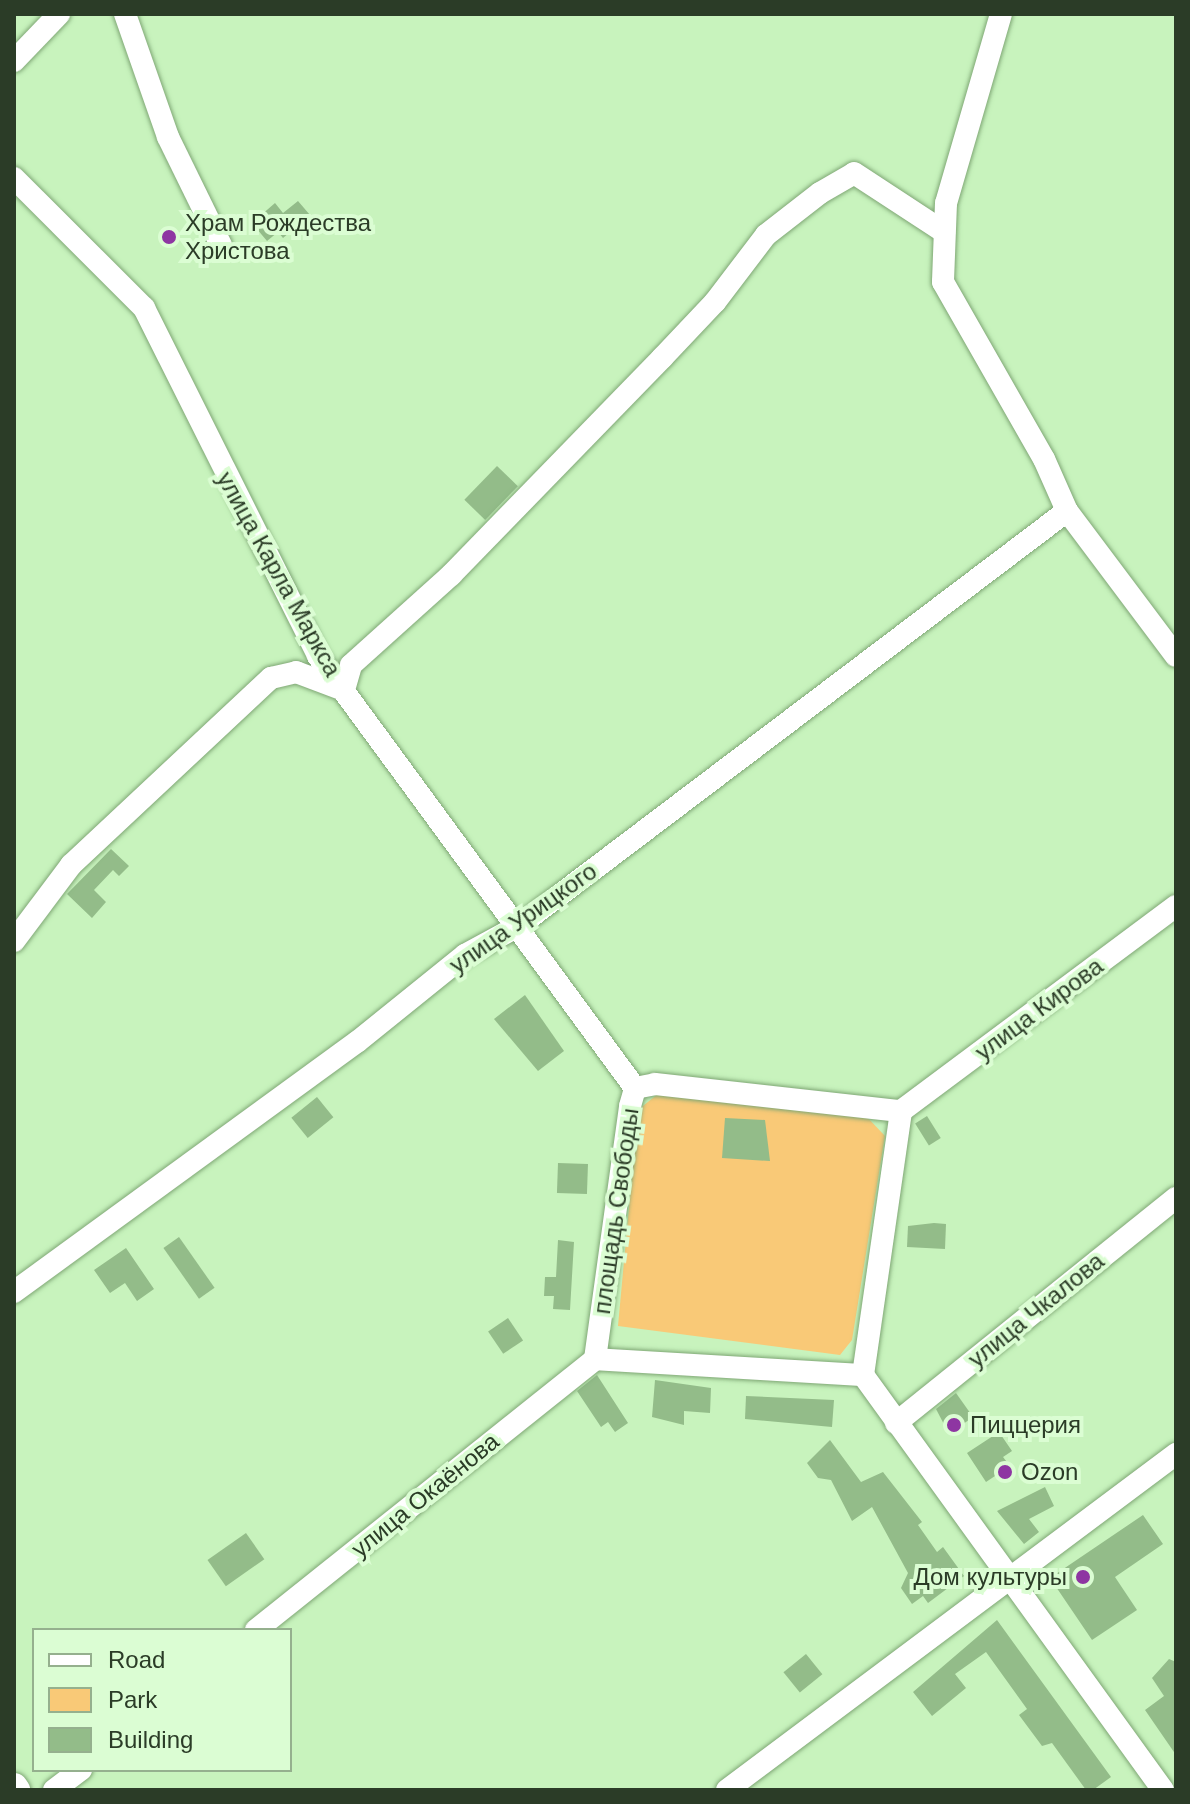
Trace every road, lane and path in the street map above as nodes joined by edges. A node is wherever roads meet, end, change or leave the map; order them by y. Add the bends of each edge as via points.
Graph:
1 (59, 14) edge
2 (125, 14) edge
3 (1001, 14) edge
4 (14, 61) edge
5 (14, 178) edge
6 (944, 232) junction
7 (221, 245) dead end
8 (1067, 511) junction
9 (1176, 656) edge
10 (344, 690) junction
11 (1176, 906) edge
12 (520, 925) junction
13 (14, 941) edge
14 (635, 1088) junction
15 (901, 1111) junction
16 (1176, 1198) edge
17 (14, 1292) edge
18 (595, 1359) junction
19 (863, 1375) junction
20 (896, 1423) junction
21 (1176, 1454) edge
22 (1010, 1578) junction
23 (259, 1628) edge
24 (78, 1772) edge
25 (54, 1790) edge
26 (727, 1790) edge
27 (1163, 1790) edge

1 - 4 street
2 - 7 street via 168,137
3 - 6 street via 959,149
5 - 10 street, улица Карла Маркса via 144,308 233,497 318,656
6 - 8 street via 943,282 951,305 1044,459
6 - 10 street via 854,173 820,193 766,235 715,302 662,358 451,575 351,665
8 - 9 street
8 - 12 street, улица Урицкого
10 - 12 street, улица Карла Маркса
10 - 13 street via 296,672 271,678 71,865
11 - 15 street, улица Кирова
12 - 14 street, улица Карла Маркса
12 - 17 street, улица Урицкого via 465,955 357,1042
14 - 15 street, площадь Свободы via 655,1084
14 - 18 street, площадь Свободы
15 - 19 street
16 - 20 street, улица Чкалова
18 - 19 street
18 - 23 street, улица Окаёнова
19 - 20 street
20 - 22 street
21 - 22 street
22 - 26 street
22 - 27 street
24 - 25 street

